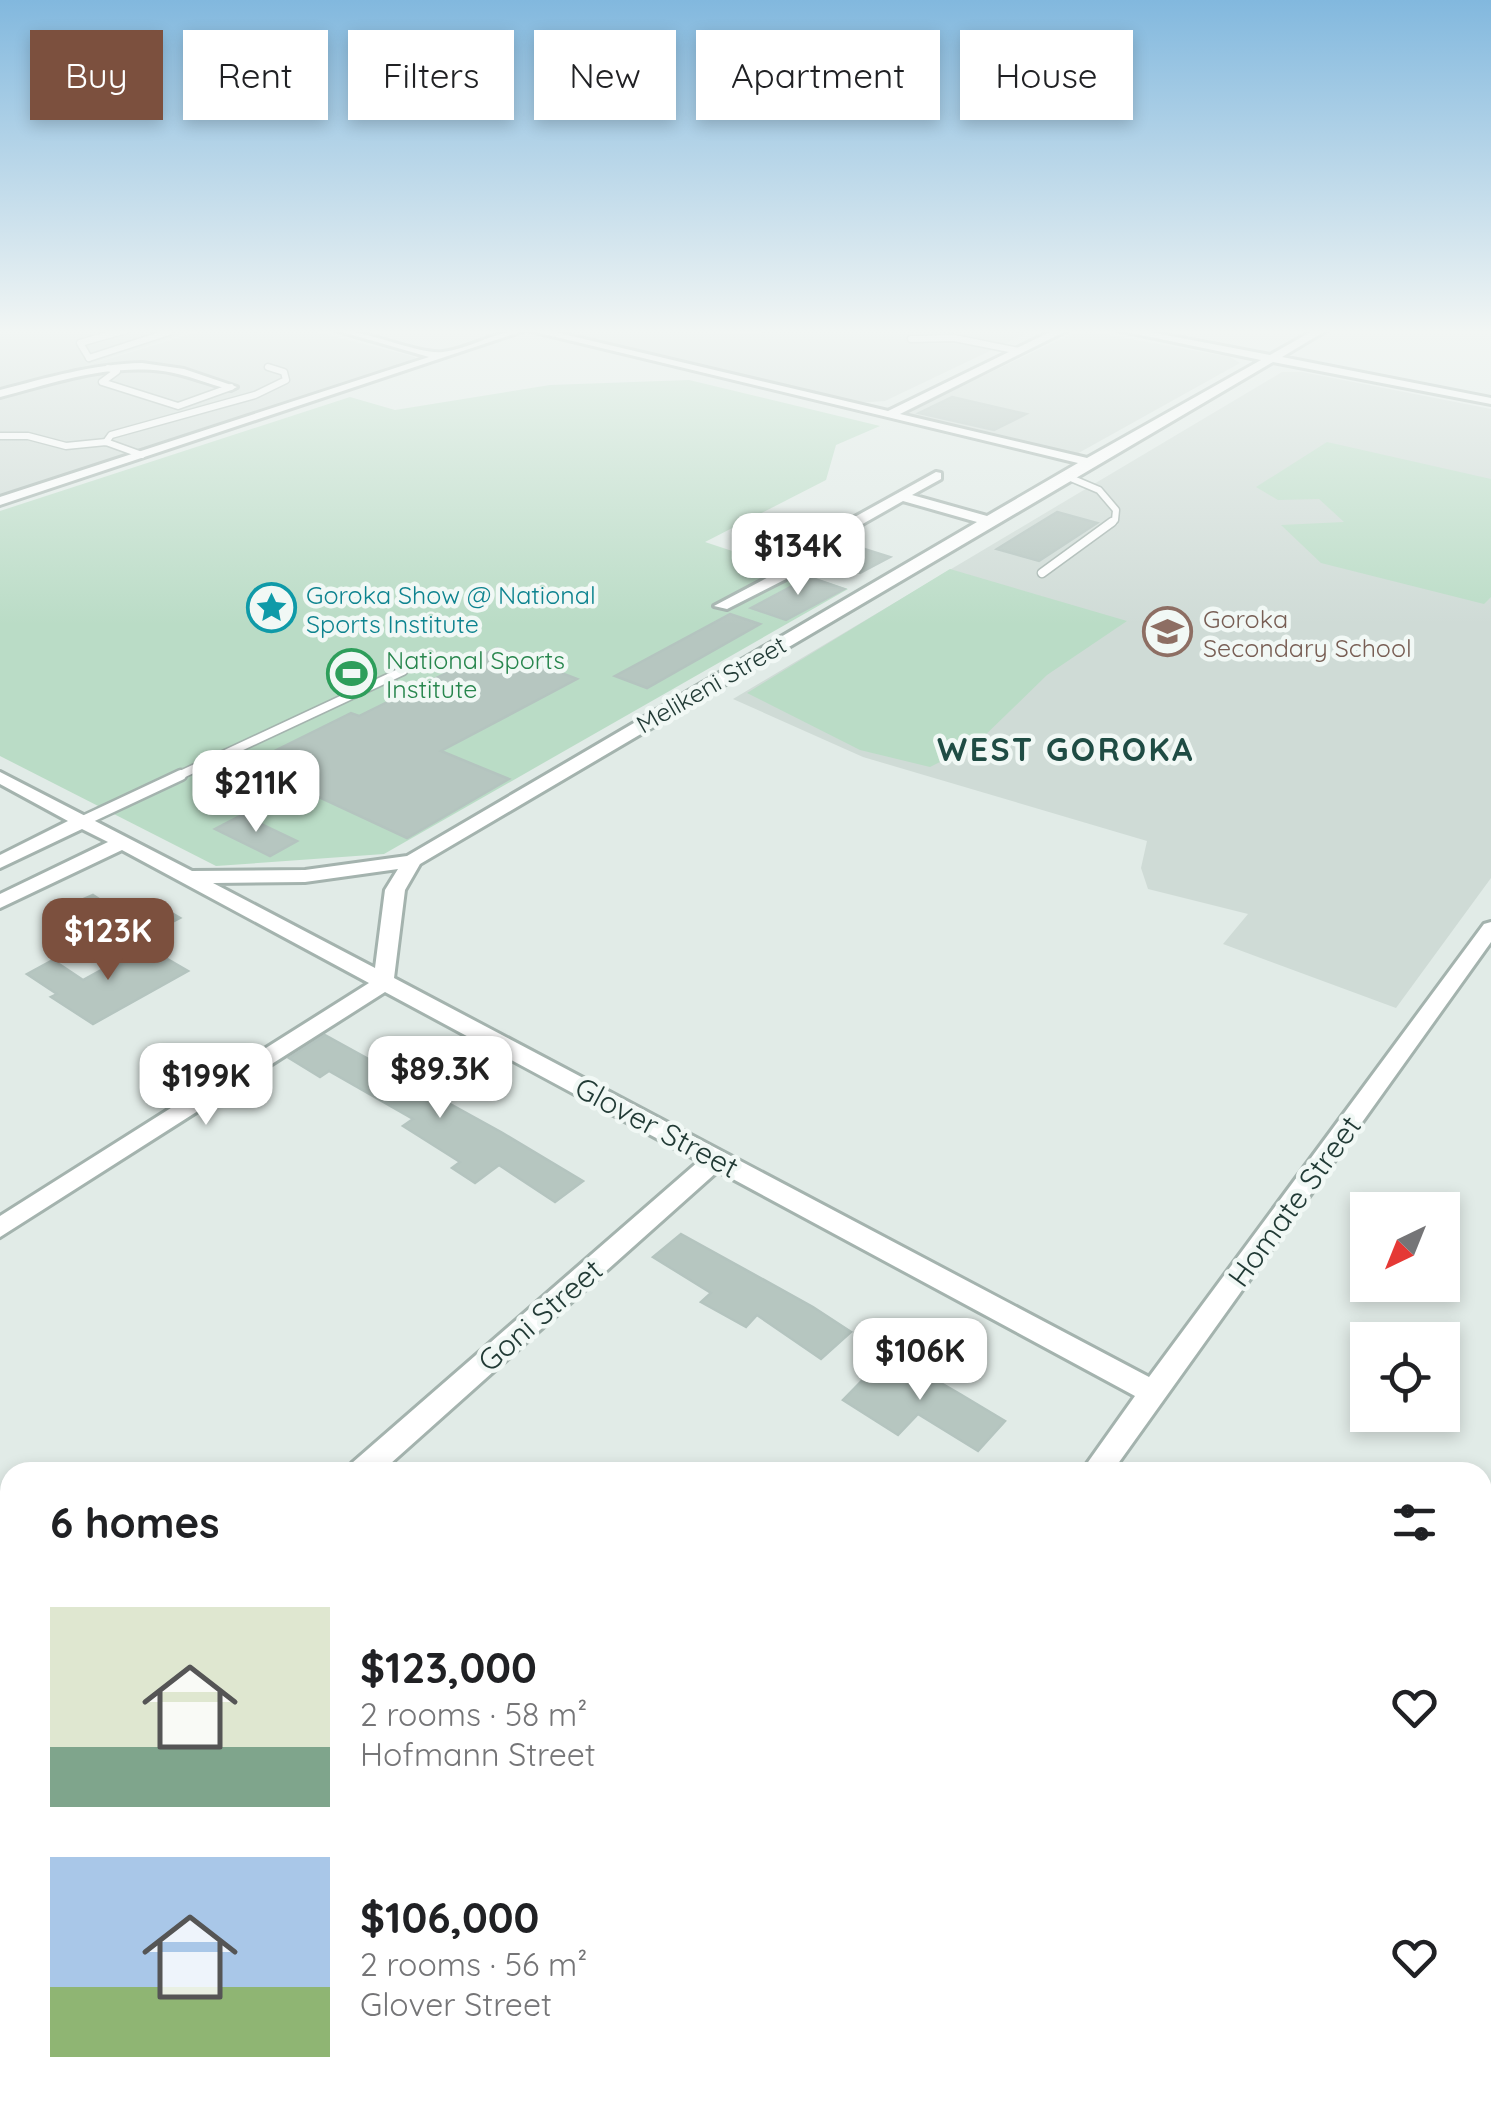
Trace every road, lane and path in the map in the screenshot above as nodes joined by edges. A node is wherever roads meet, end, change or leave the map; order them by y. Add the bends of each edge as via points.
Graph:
1 (135, 428) edge
2 (223, 428) edge
3 (944, 428) edge
4 (1149, 428) edge
5 (0, 436) edge
6 (106, 442) junction
7 (142, 455) junction
8 (1088, 462) junction
9 (936, 476) dead end
10 (1066, 476) junction
11 (901, 496) junction
12 (0, 501) edge
13 (988, 521) junction
14 (1042, 573) dead end
15 (722, 606) dead end
16 (403, 671) dead end
17 (0, 777) edge
18 (83, 822) junction
19 (124, 842) junction
20 (412, 860) junction
21 (0, 862) edge
22 (188, 875) junction
23 (0, 902) edge
24 (1491, 928) edge
25 (384, 984) junction
26 (718, 1158) junction
27 (0, 1228) edge
28 (1154, 1394) junction
29 (373, 1462) edge
30 (1103, 1462) edge

1 - 6 lane
2 - 7 street
3 - 8 street
4 - 8 street, Melikeni Street
5 - 6 lane via 66,446
6 - 7 lane
7 - 12 street
8 - 10 street, Melikeni Street
9 - 11 street
10 - 13 street, Melikeni Street
10 - 14 lane via 1099,490 1116,510 1115,520
11 - 13 street
11 - 15 street via 781,576
13 - 20 street, Melikeni Street
16 - 18 lane
17 - 18 street, Glover Street
18 - 19 street, Glover Street
18 - 21 street
19 - 22 street, Glover Street
19 - 23 street
20 - 22 street, Melikeni Street via 273,880
20 - 25 street via 395,890
22 - 25 street, Glover Street
24 - 28 street, Homate Street
25 - 26 street, Glover Street
25 - 27 street
26 - 28 street, Glover Street
26 - 29 street, Goni Street
28 - 30 street, Homate Street

